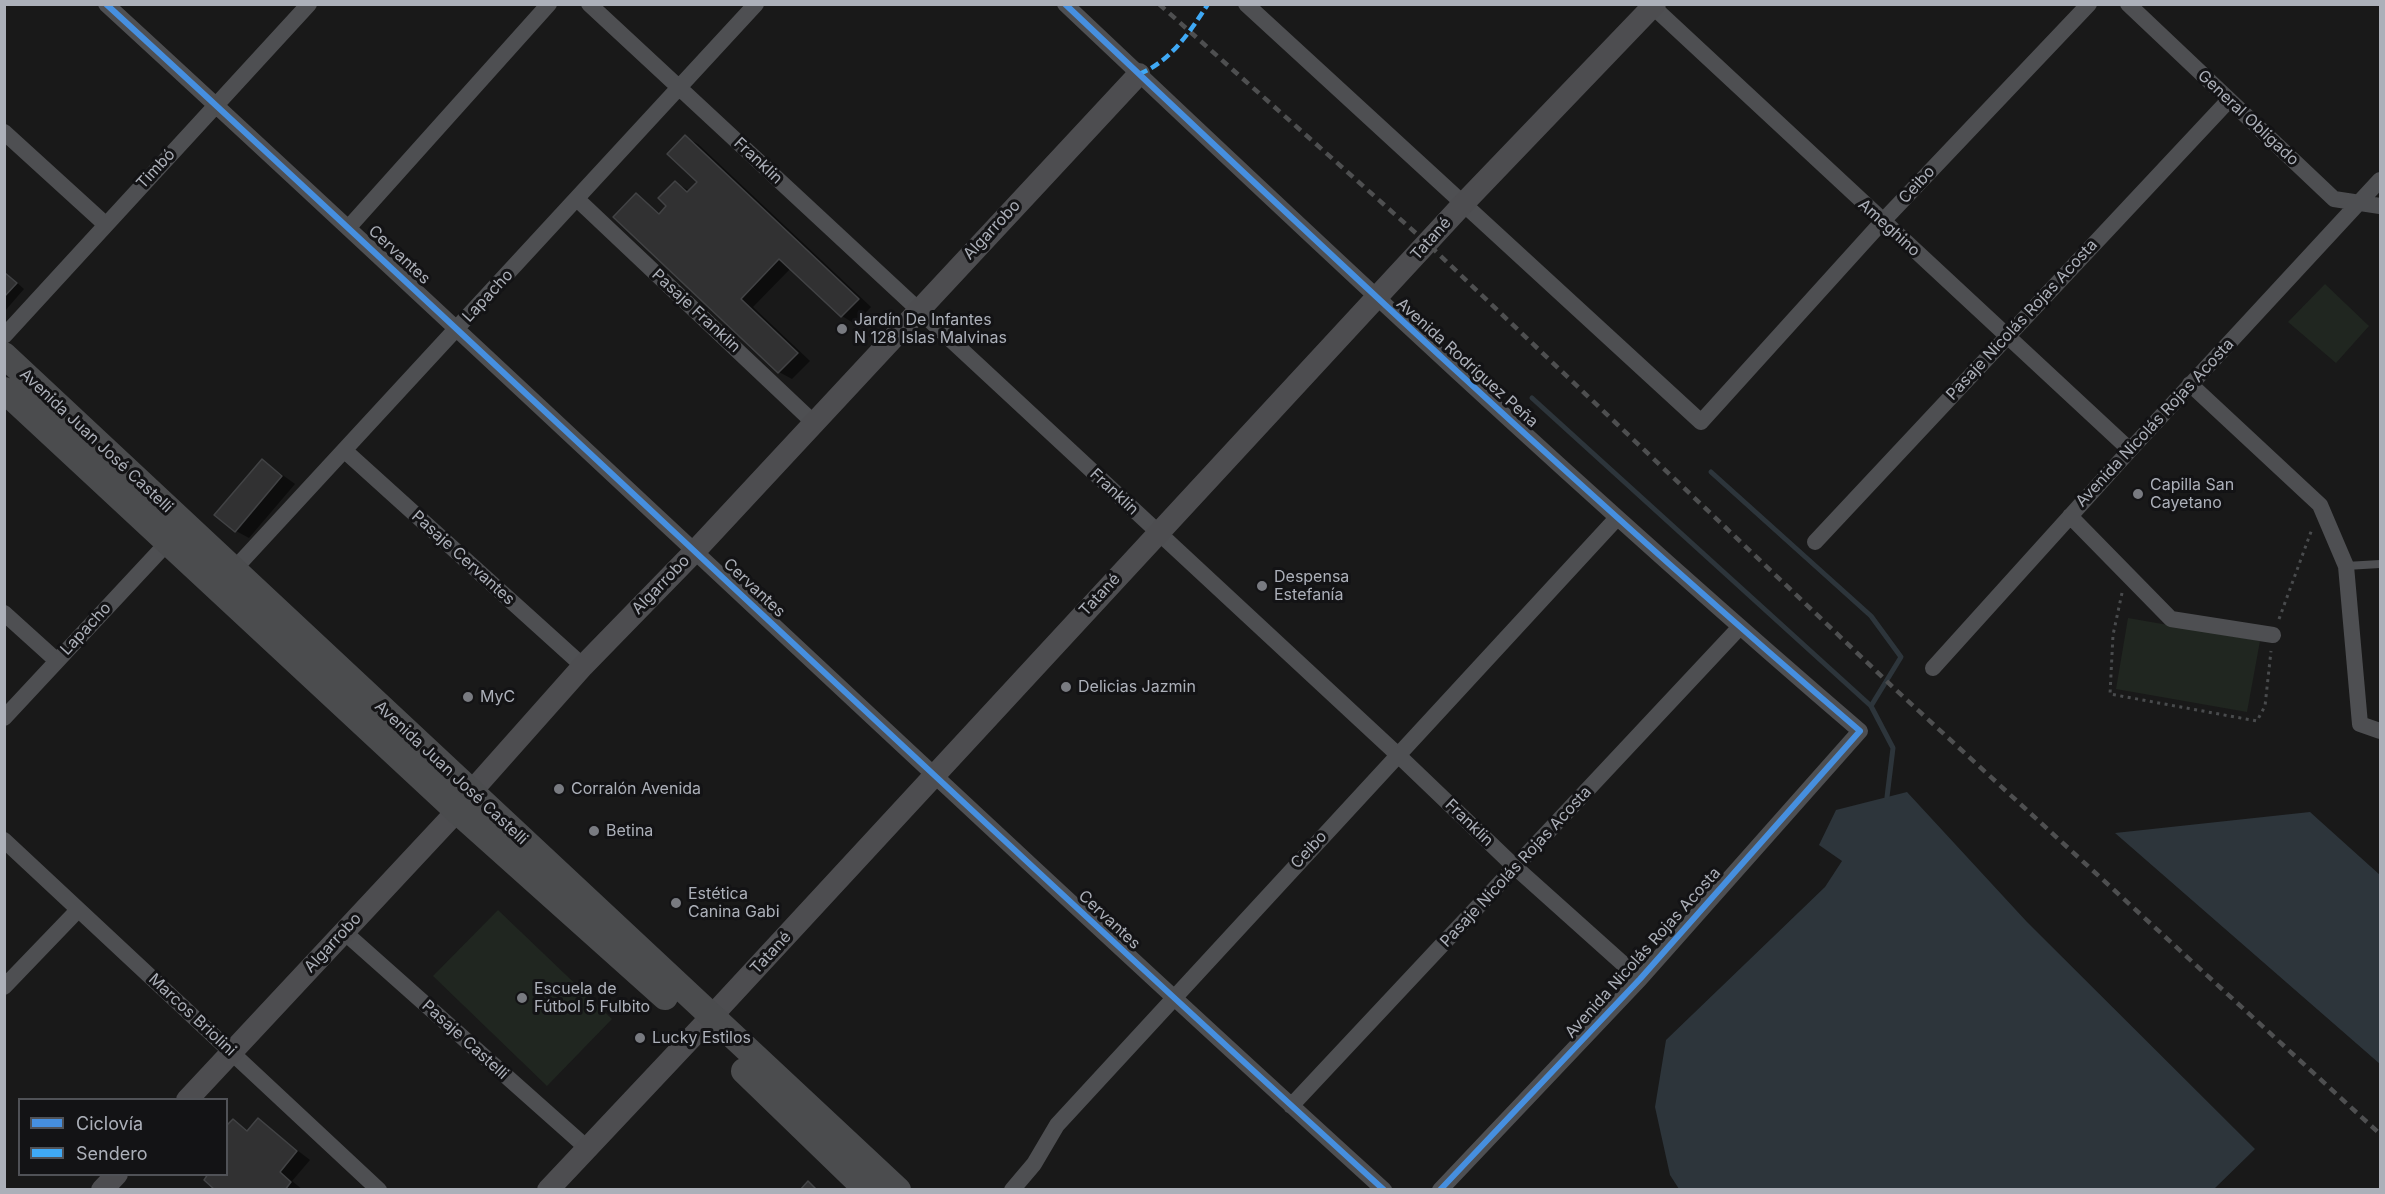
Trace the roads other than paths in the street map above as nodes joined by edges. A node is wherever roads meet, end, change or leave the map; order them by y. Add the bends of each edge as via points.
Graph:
1 (106, 4) edge
2 (309, 4) edge
3 (549, 4) edge
4 (589, 4) edge
5 (756, 4) edge
6 (1065, 4) edge
7 (1246, 4) edge
8 (2088, 4) edge
9 (2128, 4) edge
10 (1653, 5) edge
11 (1139, 74) junction
12 (679, 88) junction
13 (2229, 100) junction
14 (215, 105) junction
15 (4, 132) edge
16 (2380, 180) edge
17 (578, 200) junction
18 (2360, 202) junction
19 (1463, 204) junction
20 (2380, 206) edge
21 (1882, 222) junction
22 (105, 224) junction
23 (349, 227) junction
24 (1376, 299) junction
25 (917, 309) junction
26 (457, 328) junction
27 (2008, 334) junction
28 (4, 336) edge
29 (4, 355) edge
30 (2190, 384) junction
31 (4, 390) edge
32 (813, 422) junction
33 (344, 450) junction
34 (2130, 450) junction
35 (2070, 516) junction
36 (1617, 518) junction
37 (1158, 532) junction
38 (169, 541) junction
39 (1815, 542) dead end
40 (695, 551) junction
41 (2380, 564) edge
42 (2346, 566) junction
43 (226, 579) junction
44 (4, 613) edge
45 (1739, 628) junction
46 (2273, 635) road end
47 (56, 660) junction
48 (583, 666) junction
49 (1934, 668) dead end
50 (4, 717) edge
51 (1860, 731) joint
52 (2380, 731) edge
53 (2380, 741) edge
54 (1397, 754) junction
55 (935, 774) junction
56 (464, 802) junction
57 (4, 840) edge
58 (1515, 867) junction
59 (78, 910) junction
60 (343, 931) junction
61 (1640, 979) junction
62 (4, 987) edge
63 (1173, 998) junction
64 (705, 1022) junction
65 (232, 1052) junction
66 (189, 1098) edge
67 (1291, 1106) junction
68 (587, 1148) junction
69 (115, 1176) edge
70 (102, 1190) edge
71 (379, 1190) edge
72 (548, 1190) edge
73 (867, 1190) edge
74 (898, 1190) edge
75 (1012, 1190) edge
76 (1384, 1190) edge
77 (1440, 1190) edge

1 - 14 street, Cervantes
2 - 14 street, Timbó
3 - 23 street
4 - 12 street, Franklin
5 - 12 street, Lapacho
6 - 11 street, Avenida Rodríguez Peña
7 - 19 street
8 - 21 street, Ceibo
9 - 13 street, General Obligado
10 - 19 street, Tatané
10 - 21 street, Ameghino
11 - 24 street, Avenida Rodríguez Peña
11 - 25 street, Algarrobo
12 - 17 street, Lapacho
12 - 25 street, Franklin
13 - 18 street, General Obligado via 2334,199
13 - 27 street, Pasaje Nicolás Rojas Acosta
14 - 22 street, Timbó
14 - 23 street, Cervantes
15 - 22 street
16 - 18 street, Avenida Nicolás Rojas Acosta
17 - 26 street, Lapacho
17 - 32 street, Pasaje Franklin
18 - 20 street, General Obligado
18 - 30 street, Avenida Nicolás Rojas Acosta
19 - 21 street, Ceibo via 1701,422
19 - 24 street, Tatané
21 - 27 street, Ameghino
22 - 28 street, Timbó
23 - 26 street, Cervantes
24 - 36 street, Avenida Rodríguez Peña
24 - 37 street, Tatané
25 - 32 street, Algarrobo
25 - 37 street, Franklin
26 - 33 street, Lapacho
26 - 40 street, Cervantes
27 - 34 street, Ameghino
27 - 39 street, Pasaje Nicolás Rojas Acosta
29 - 43 main road, Avenida Juan José Castelli
30 - 34 street, Avenida Nicolás Rojas Acosta
30 - 42 street via 2320,505
31 - 38 main road, Avenida Juan José Castelli
32 - 40 street, Algarrobo
33 - 43 street, Lapacho
33 - 48 street, Pasaje Cervantes
34 - 35 street, Avenida Nicolás Rojas Acosta
35 - 46 street via 2171,619
35 - 49 street, Avenida Nicolás Rojas Acosta
36 - 45 street, Avenida Rodríguez Peña
36 - 54 street, Ceibo
37 - 54 street, Franklin
37 - 55 street, Tatané
38 - 43 main road, Avenida Juan José Castelli
38 - 47 street, Lapacho
40 - 48 street, Algarrobo
40 - 55 street, Cervantes
41 - 42 lane
42 - 52 street via 2360,724
43 - 56 main road, Avenida Juan José Castelli
44 - 47 street
45 - 51 street, Avenida Rodríguez Peña
45 - 58 street, Pasaje Nicolás Rojas Acosta
47 - 50 street, Lapacho
48 - 56 street, Algarrobo
51 - 61 street, Avenida Nicolás Rojas Acosta
52 - 53 street
54 - 58 street, Franklin
54 - 63 street, Ceibo
55 - 63 street, Cervantes
55 - 64 street, Tatané
56 - 60 street, Algarrobo
56 - 64 main road, Avenida Juan José Castelli
57 - 59 street, Marcos Briolini
58 - 61 street, Franklin
58 - 67 street, Pasaje Nicolás Rojas Acosta
59 - 62 street
59 - 65 street, Marcos Briolini
60 - 65 street, Algarrobo
60 - 68 street, Pasaje Castelli
61 - 77 street, Avenida Nicolás Rojas Acosta
63 - 67 street, Cervantes
63 - 75 street, Ceibo via 1057,1125 1034,1164
64 - 68 street, Tatané
64 - 73 main road, Avenida Juan José Castelli
64 - 74 main road, Avenida Juan José Castelli
65 - 66 street, Algarrobo
65 - 71 street, Marcos Briolini
67 - 76 street, Cervantes
68 - 72 street, Tatané
69 - 70 street

